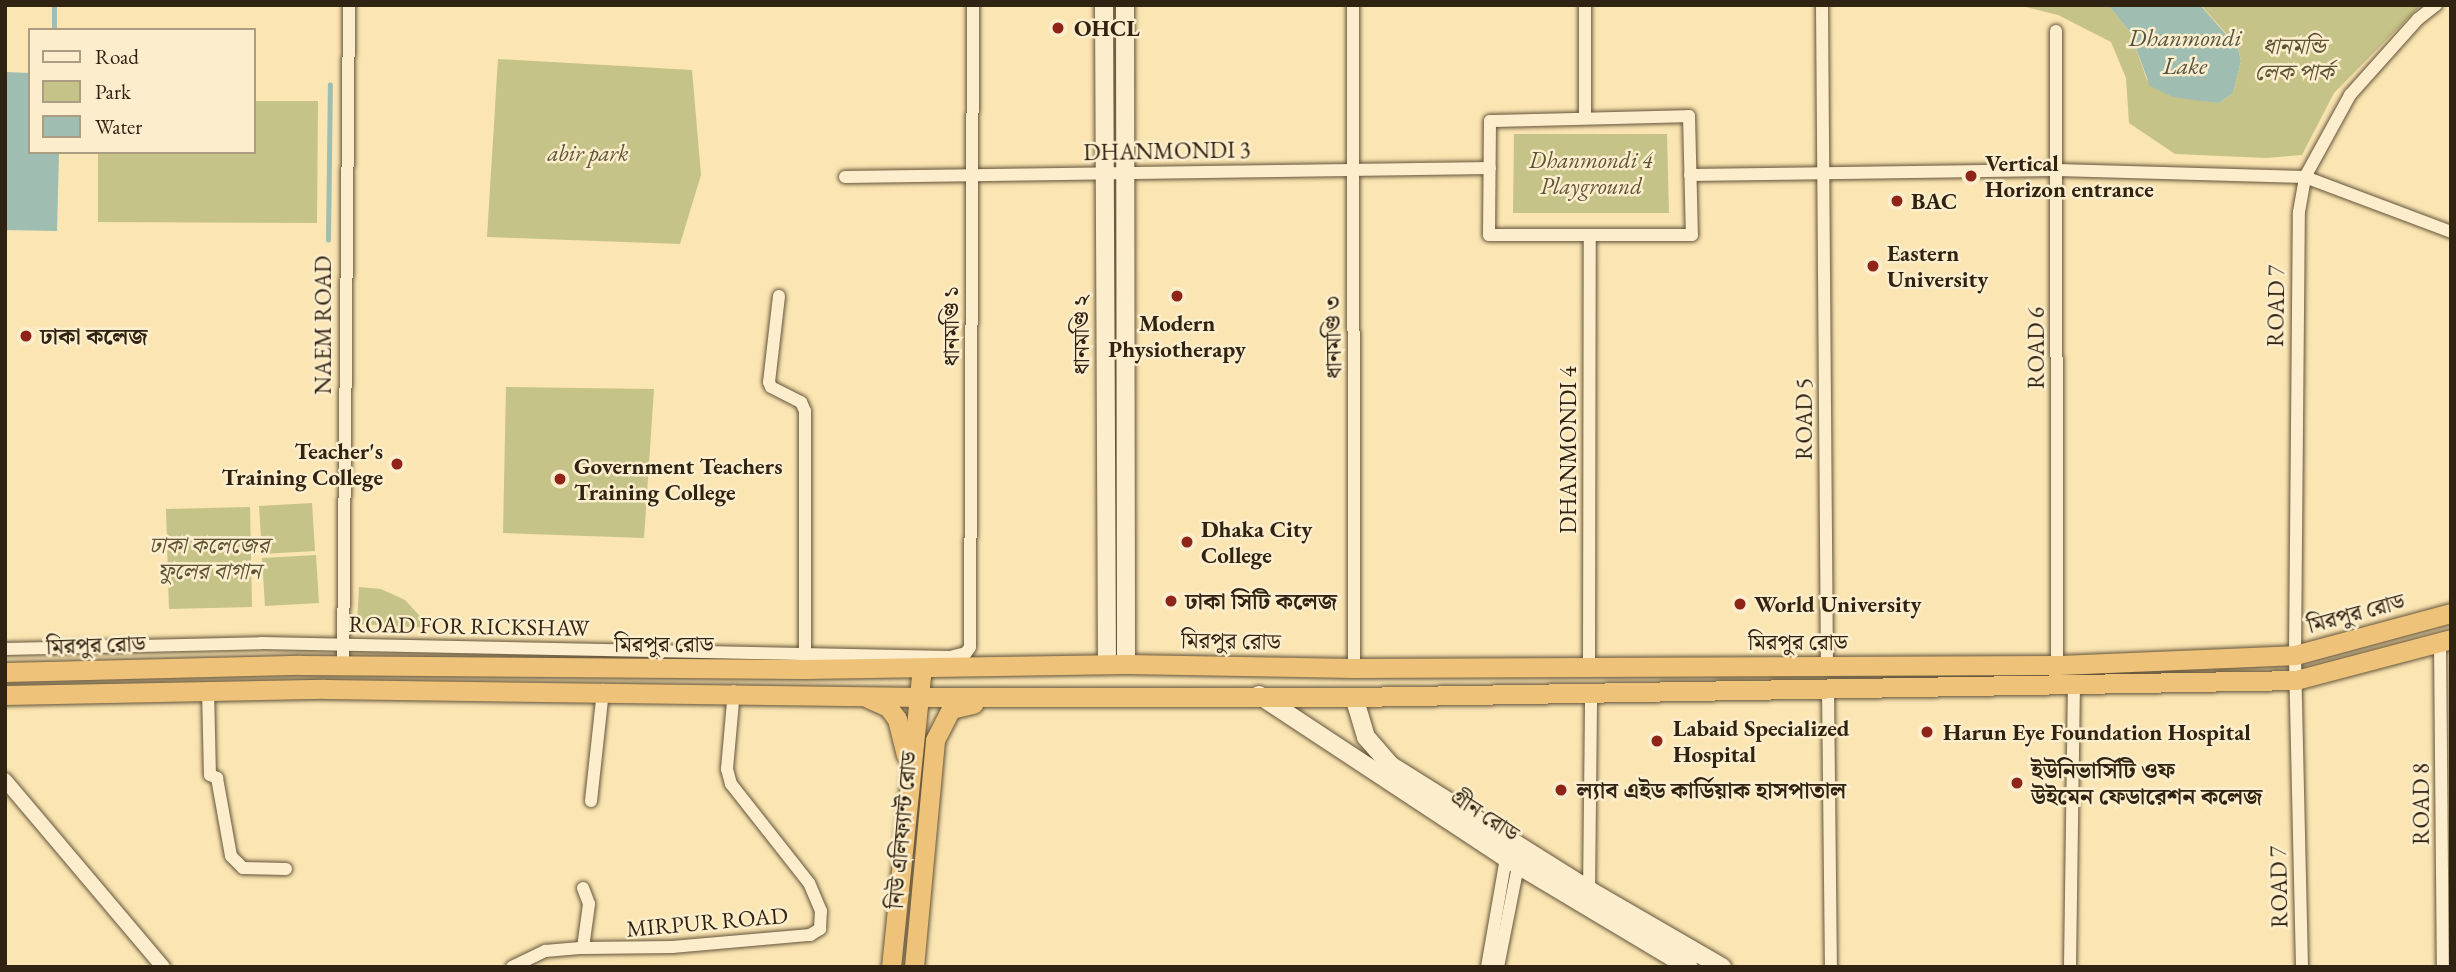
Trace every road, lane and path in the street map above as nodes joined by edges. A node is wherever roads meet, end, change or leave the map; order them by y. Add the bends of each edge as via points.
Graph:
1 (349, 5) edge
2 (973, 5) edge
3 (1104, 5) edge
4 (1125, 5) edge
5 (1353, 5) edge
6 (1585, 5) edge
7 (1822, 5) edge
8 (2436, 5) edge
9 (2056, 30) dead end
10 (1585, 118) junction
11 (1351, 168) junction
12 (1490, 168) junction
13 (2057, 170) junction
14 (1823, 172) junction
15 (1125, 173) junction
16 (1105, 174) junction
17 (1690, 175) junction
18 (972, 176) junction
19 (845, 177) dead end
20 (2305, 177) junction
21 (2451, 232) edge
22 (1590, 235) junction
23 (779, 296) dead end
24 (2451, 613) edge
25 (2446, 640) edge
26 (343, 644) junction
27 (970, 647) joint
28 (5, 649) edge
29 (2295, 655) junction
30 (805, 662) junction
31 (1117, 664) junction
32 (343, 665) junction
33 (2057, 665) junction
34 (1589, 666) junction
35 (1827, 667) junction
36 (922, 668) junction
37 (1354, 668) junction
38 (5, 672) edge
39 (2296, 680) junction
40 (2074, 685) junction
41 (1828, 688) junction
42 (344, 689) junction
43 (208, 690) junction
44 (603, 690) junction
45 (734, 691) junction
46 (1591, 693) junction
47 (5, 695) edge
48 (859, 695) junction
49 (1124, 695) junction
50 (1259, 695) junction
51 (920, 697) junction
52 (1354, 697) junction
53 (5, 780) edge
54 (591, 801) dead end
55 (908, 805) junction
56 (1512, 862) junction
57 (286, 869) dead end
58 (583, 888) dead end
59 (1589, 898) junction
60 (583, 948) junction
61 (163, 967) edge
62 (512, 967) edge
63 (891, 967) edge
64 (914, 967) edge
65 (1487, 967) edge
66 (1498, 967) edge
67 (1689, 967) edge
68 (1722, 967) edge
69 (1831, 967) edge
70 (2070, 967) edge
71 (2302, 967) edge
72 (2443, 967) edge

1 - 26 street, NAEM ROAD
2 - 18 street, ধানমণ্ডি ১
3 - 16 main road, ধানমণ্ডি ২
4 - 15 main road, ধানমণ্ডি ২
5 - 11 street, ধানমণ্ডি ৩
6 - 10 street
7 - 14 street, ROAD 5
8 - 20 street, ROAD 7 via 2350,95
9 - 13 street, ROAD 6
10 - 12 street via 1490,121
10 - 17 street via 1689,116
11 - 12 street, DHANMONDI 3
11 - 15 street, DHANMONDI 3
11 - 37 street, ধানমণ্ডি ৩
12 - 22 street via 1489,235
13 - 14 street
13 - 20 street
13 - 33 street, ROAD 6
14 - 17 street
14 - 35 street, ROAD 5
15 - 16 street, DHANMONDI 3
15 - 31 main road, ধানমণ্ডি ২
16 - 18 street, DHANMONDI 3
16 - 31 main road, ধানমণ্ডি ২
17 - 22 street via 1692,235
18 - 19 street, DHANMONDI 3
18 - 27 street, ধানমণ্ডি ১
20 - 21 street
20 - 29 street, ROAD 7 via 2298,259
22 - 34 street, DHANMONDI 4
23 - 30 street via 769,382 801,402 805,411
24 - 29 highway, মিরপুর রোড
25 - 39 highway, মিরপুর রোড
25 - 72 street, ROAD 8
26 - 28 street, ROAD FOR RICKSHAW
26 - 30 street, ROAD FOR RICKSHAW
26 - 32 street, NAEM ROAD
27 - 30 street, ROAD FOR RICKSHAW via 950,657
29 - 33 highway, মিরপুর রোড
29 - 39 street, ROAD 7
30 - 32 highway, মিরপুর রোড
30 - 36 highway, মিরপুর রোড
31 - 36 highway, মিরপুর রোড
31 - 37 highway, মিরপুর রোড
32 - 38 highway, মিরপুর রোড
32 - 42 highway
33 - 35 highway, মিরপুর রোড
34 - 35 highway, মিরপুর রোড
34 - 37 highway, মিরপুর রোড
36 - 51 highway, নিউ এলিফ্যান্ট রোড
37 - 52 highway
39 - 40 highway, মিরপুর রোড
39 - 71 street, ROAD 7
40 - 41 highway, মিরপুর রোড
40 - 70 street
41 - 46 highway, মিরপুর রোড
41 - 69 street
42 - 43 highway, মিরপুর রোড
42 - 44 highway, মিরপুর রোড
43 - 47 highway, মিরপুর রোড
43 - 57 street via 210,775 217,778 232,856 243,868
44 - 45 highway, মিরপুর রোড
44 - 54 street
45 - 48 highway, মিরপুর রোড
45 - 60 street, MIRPUR ROAD via 727,769 731,784 809,883 821,911 820,929 810,935 611,951
46 - 52 highway, মিরপুর রোড
46 - 59 street
48 - 51 highway, মিরপুর রোড
48 - 55 highway via 888,707 904,733
49 - 50 highway, মিরপুর রোড
49 - 51 highway, মিরপুর রোড
49 - 64 highway, নিউ এলিফ্যান্ট রোড via 1099,703 960,704 951,709 935,740
50 - 52 highway, মিরপুর রোড
50 - 56 main road, গ্রীন রোড
51 - 55 highway, নিউ এলিফ্যান্ট রোড
52 - 59 main road, গ্রীন রোড via 1366,737 1390,765
53 - 61 street
55 - 63 highway, নিউ এলিফ্যান্ট রোড
56 - 59 main road, গ্রীন রোড
56 - 65 street
56 - 66 street
58 - 60 street via 589,904
59 - 67 main road, গ্রীন রোড
59 - 68 main road, গ্রীন রোড
60 - 62 street via 545,951

